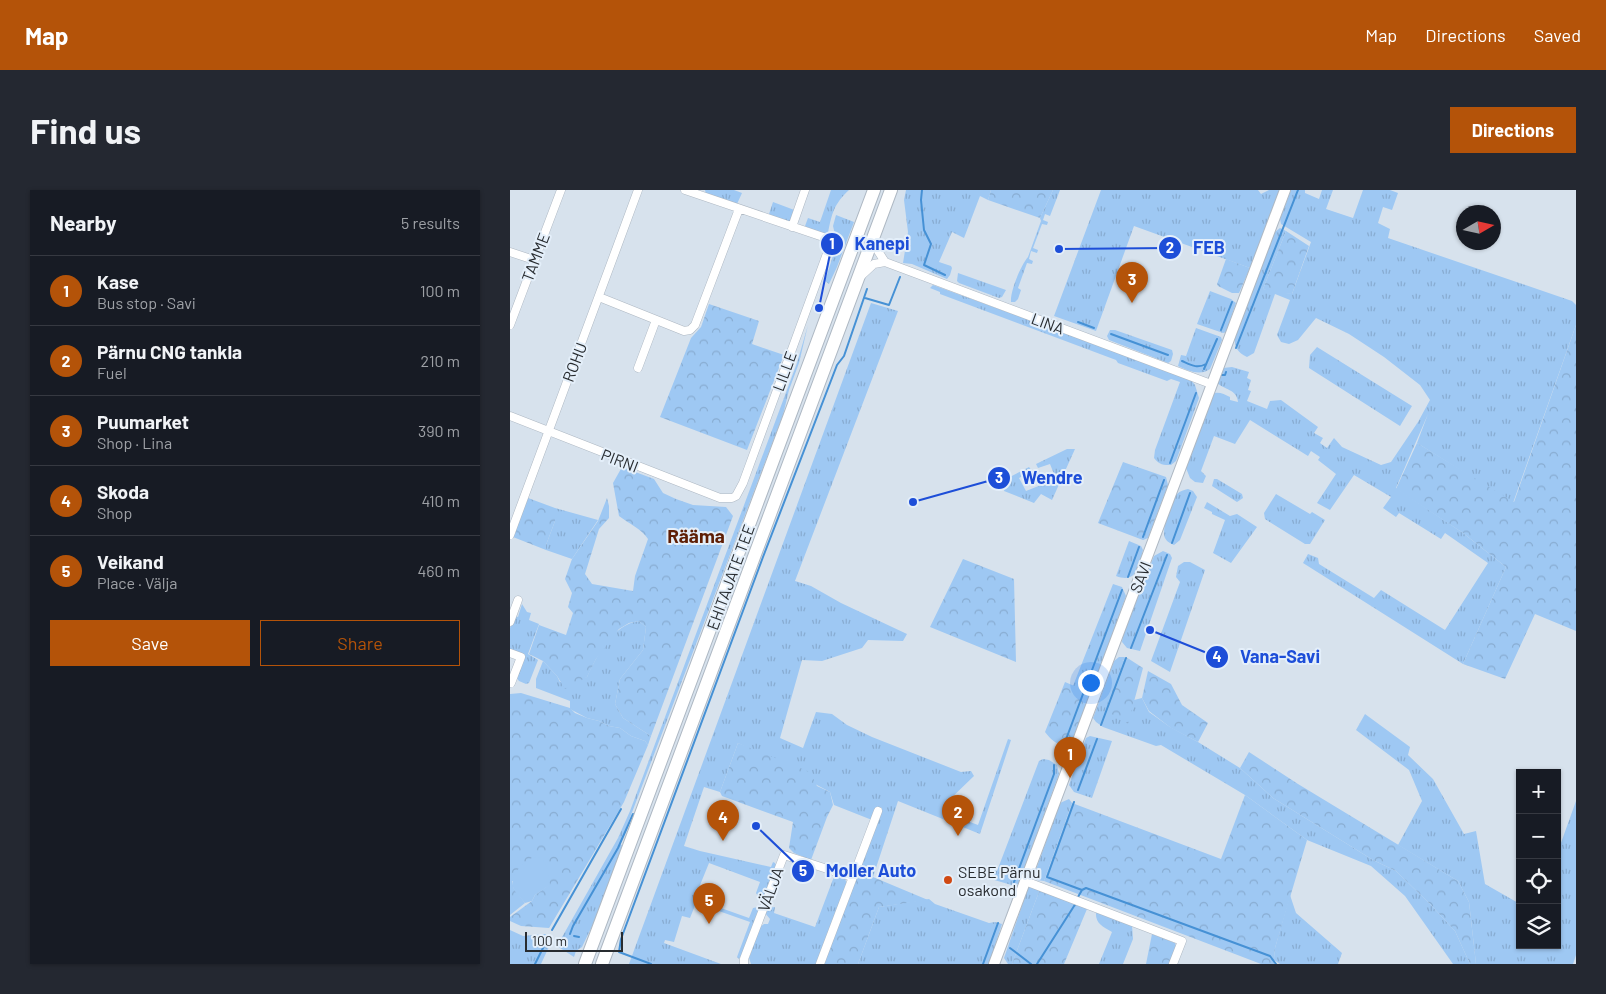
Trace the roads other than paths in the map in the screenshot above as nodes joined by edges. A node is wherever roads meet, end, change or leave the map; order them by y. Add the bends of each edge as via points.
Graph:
1 (562, 190) edge
2 (638, 190) edge
3 (685, 190) edge
4 (805, 190) edge
5 (874, 190) edge
6 (891, 190) edge
7 (1285, 190) edge
8 (702, 193) edge
9 (739, 209) junction
10 (792, 227) junction
11 (874, 238) junction
12 (510, 252) edge
13 (534, 260) junction
14 (885, 262) junction
15 (858, 279) junction
16 (599, 297) junction
17 (656, 320) junction
18 (510, 324) edge
19 (638, 368) dead end
20 (1211, 384) junction
21 (510, 416) edge
22 (547, 431) junction
23 (732, 498) joint
24 (510, 535) edge
25 (518, 600) dead end
26 (510, 622) edge
27 (510, 653) edge
28 (512, 684) edge
29 (878, 811) dead end
30 (852, 877) junction
31 (1025, 881) junction
32 (591, 948) junction
33 (585, 964) edge
34 (590, 964) edge
35 (602, 964) edge
36 (744, 964) edge
37 (820, 964) edge
38 (994, 964) edge
39 (1173, 964) edge

1 - 13 street, TAMME
2 - 16 street, ROHU
3 - 8 street
4 - 10 street
5 - 32 highway, EHITAJATE TEE
6 - 11 highway, EHITAJATE TEE
7 - 20 street, SAVI
8 - 9 street
9 - 10 street
9 - 17 street via 696,325 684,331
10 - 23 street, LILLE via 832,240 743,484
11 - 14 street
11 - 15 highway, EHITAJATE TEE
12 - 13 street
13 - 18 street, TAMME
14 - 15 street via 874,264
14 - 20 street, LINA
15 - 35 highway, EHITAJATE TEE
16 - 17 street
16 - 22 street, ROHU
17 - 19 street
20 - 31 street, SAVI
21 - 22 street, PIRNI
22 - 23 street, PIRNI via 720,498
22 - 24 street, ROHU
25 - 26 street
27 - 28 street via 521,657
29 - 30 street
30 - 36 street, VÄLJA via 784,854
30 - 37 street
31 - 38 street, SAVI
31 - 39 street via 1182,941
32 - 33 highway, EHITAJATE TEE
32 - 34 street

